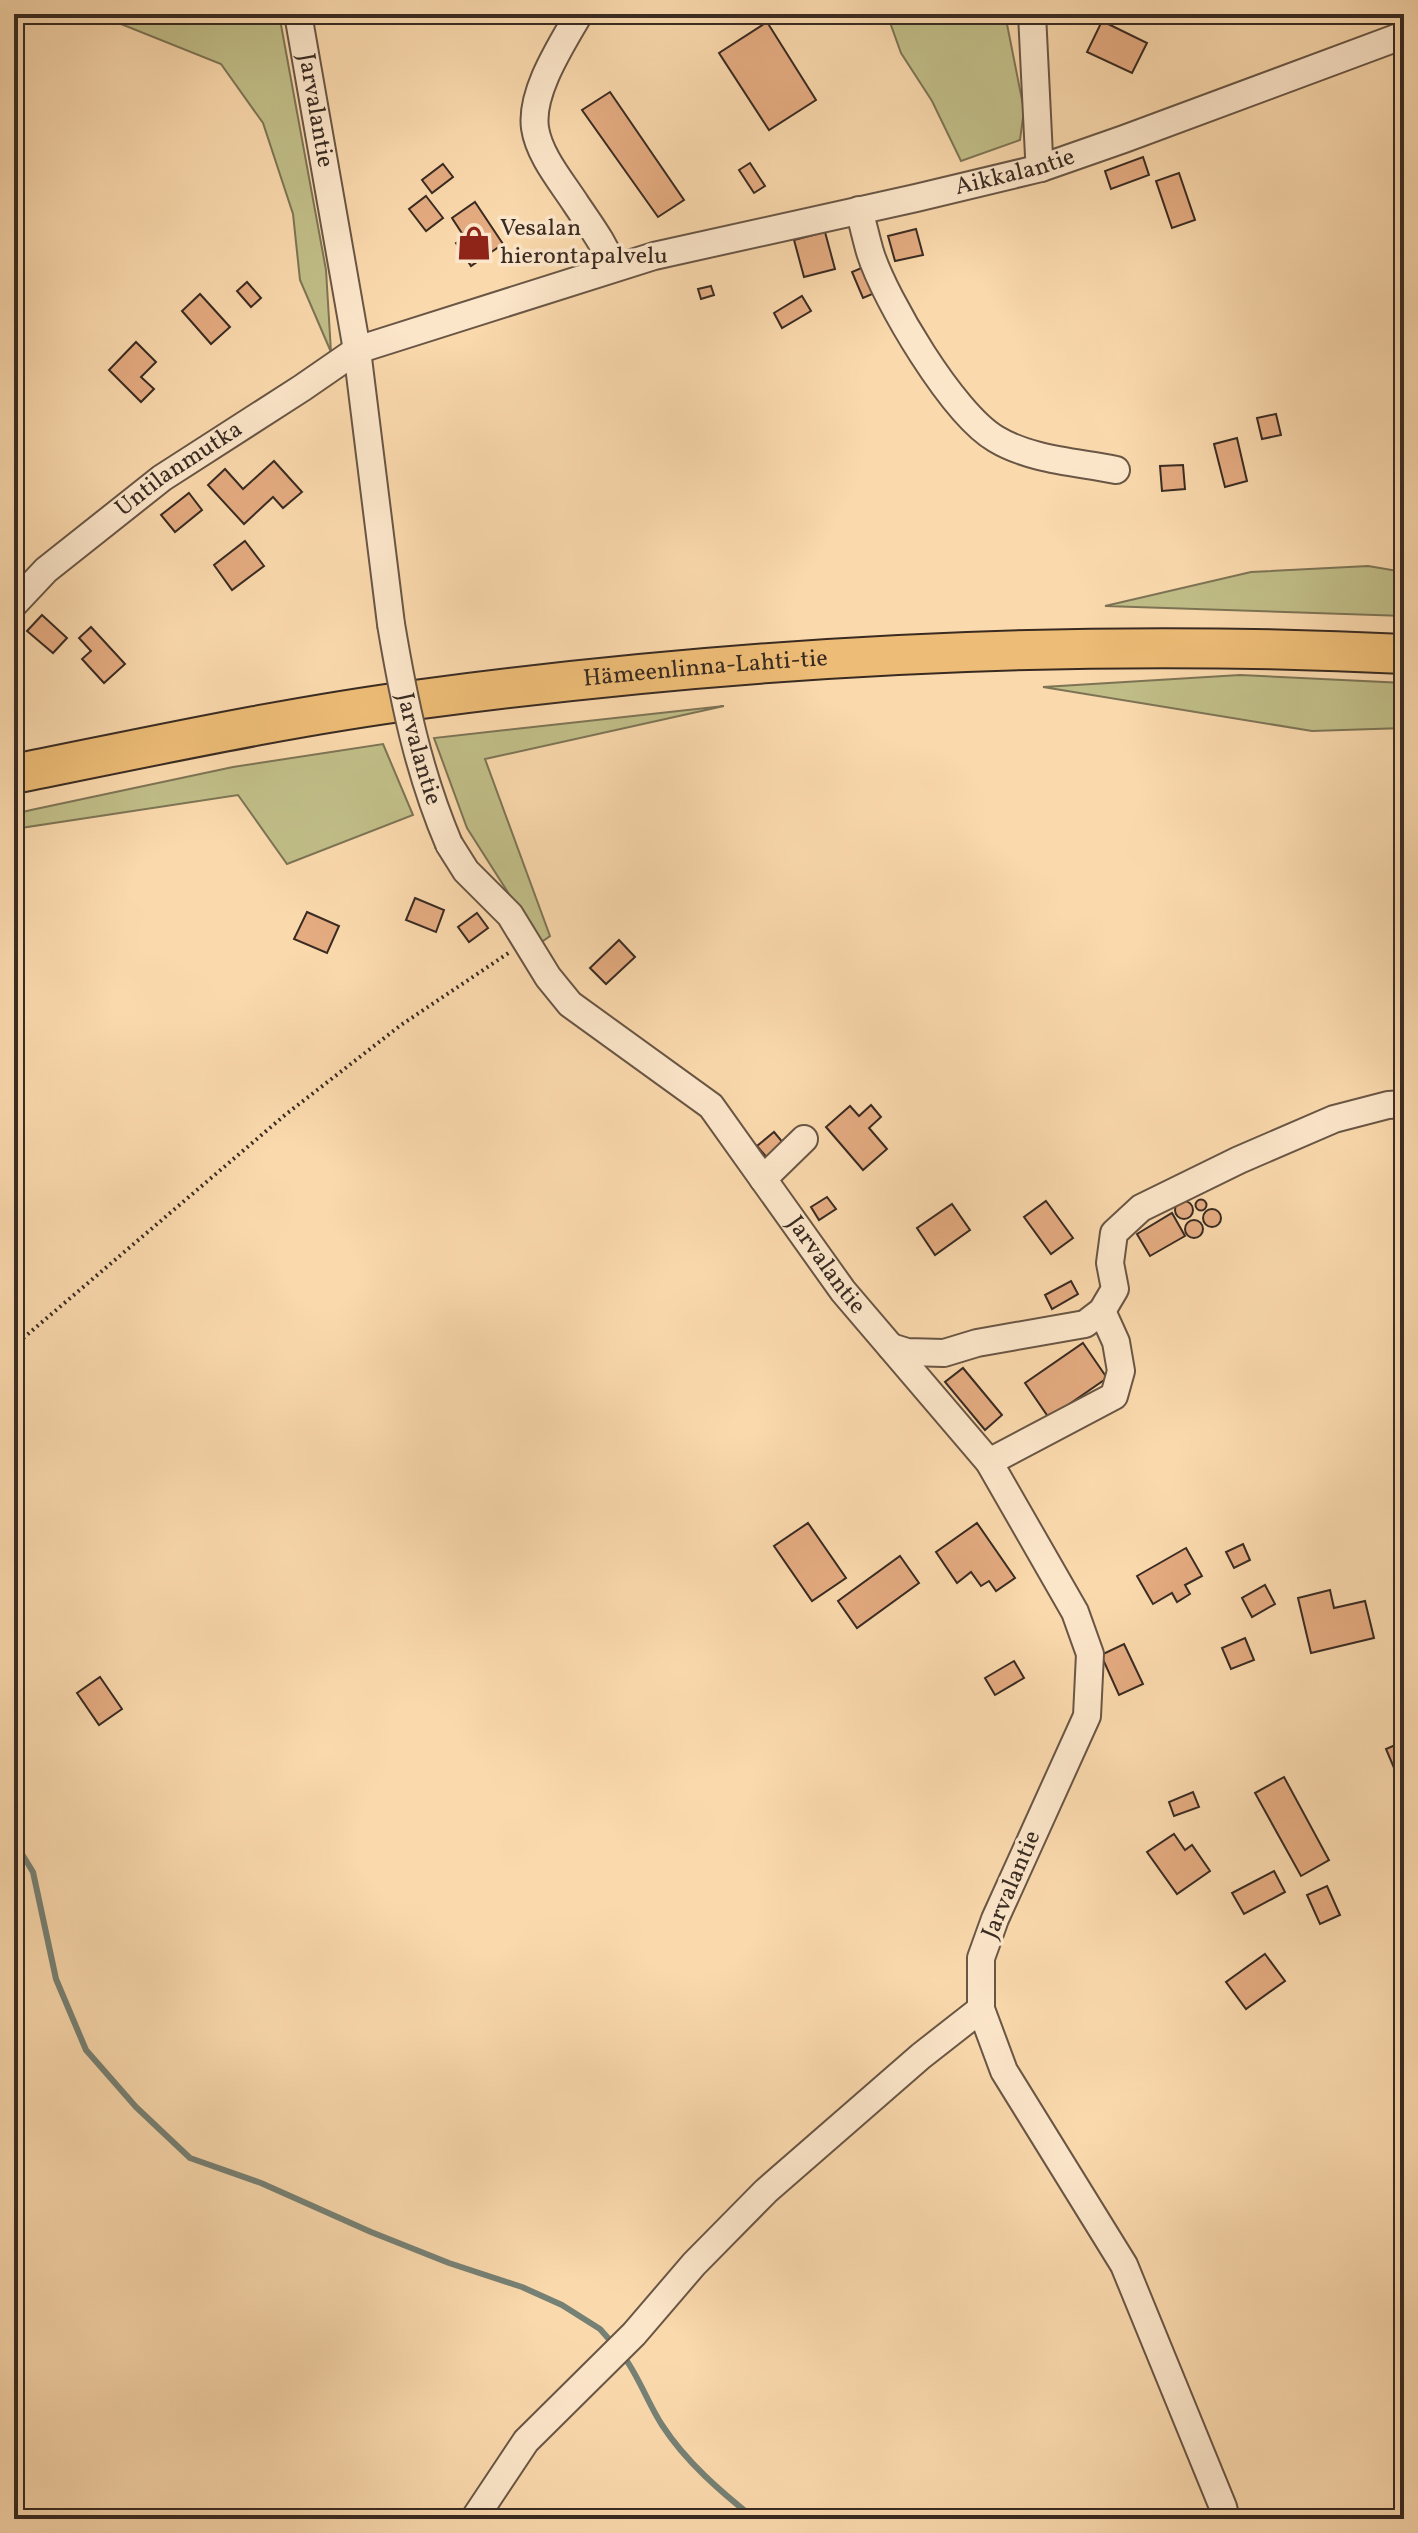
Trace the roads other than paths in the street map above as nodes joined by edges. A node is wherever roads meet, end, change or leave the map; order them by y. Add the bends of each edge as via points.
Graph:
1 (298, 14) edge
2 (579, 14) edge
3 (1032, 14) edge
4 (1404, 35) edge
5 (1041, 168) junction
6 (859, 210) junction
7 (613, 268) junction
8 (357, 350) junction
9 (1116, 470) dead end
10 (14, 604) edge
11 (1404, 654) edge
12 (14, 774) edge
13 (1404, 1104) edge
14 (804, 1139) dead end
15 (763, 1179) junction
16 (1102, 1311) junction
17 (891, 1347) junction
18 (989, 1462) junction
19 (981, 2009) junction
20 (474, 2519) edge
21 (1226, 2519) edge

1 - 8 street, Jarvalantie
2 - 7 street via 536,103 535,128 545,155
3 - 5 street
4 - 5 street, Aikkalantie
5 - 6 street, Aikkalantie
6 - 7 street, Aikkalantie
6 - 9 street via 871,254 915,342 975,424 1023,451
7 - 8 street, Aikkalantie
8 - 10 street, Untilanmutka via 162,478 46,570
8 - 15 street, Jarvalantie, bridge via 407,715 422,774 449,844 466,871 510,915 570,1004 711,1106
11 - 12 highway, Hämeenlinna-Lahti-tie via 1142,649 739,665 420,699
13 - 16 street via 1334,1119 1141,1208 1114,1233 1110,1263 1115,1289
14 - 15 street
15 - 17 street, Jarvalantie via 843,1291
16 - 17 street via 1085,1324 944,1353
16 - 18 street via 1121,1371 1114,1396
17 - 18 street, Jarvalantie
18 - 19 street, Jarvalantie via 1075,1612 1090,1654 1087,1716 995,1919 981,1958
19 - 20 street via 766,2191 526,2441
19 - 21 street, Jarvalantie via 1004,2071 1124,2265

